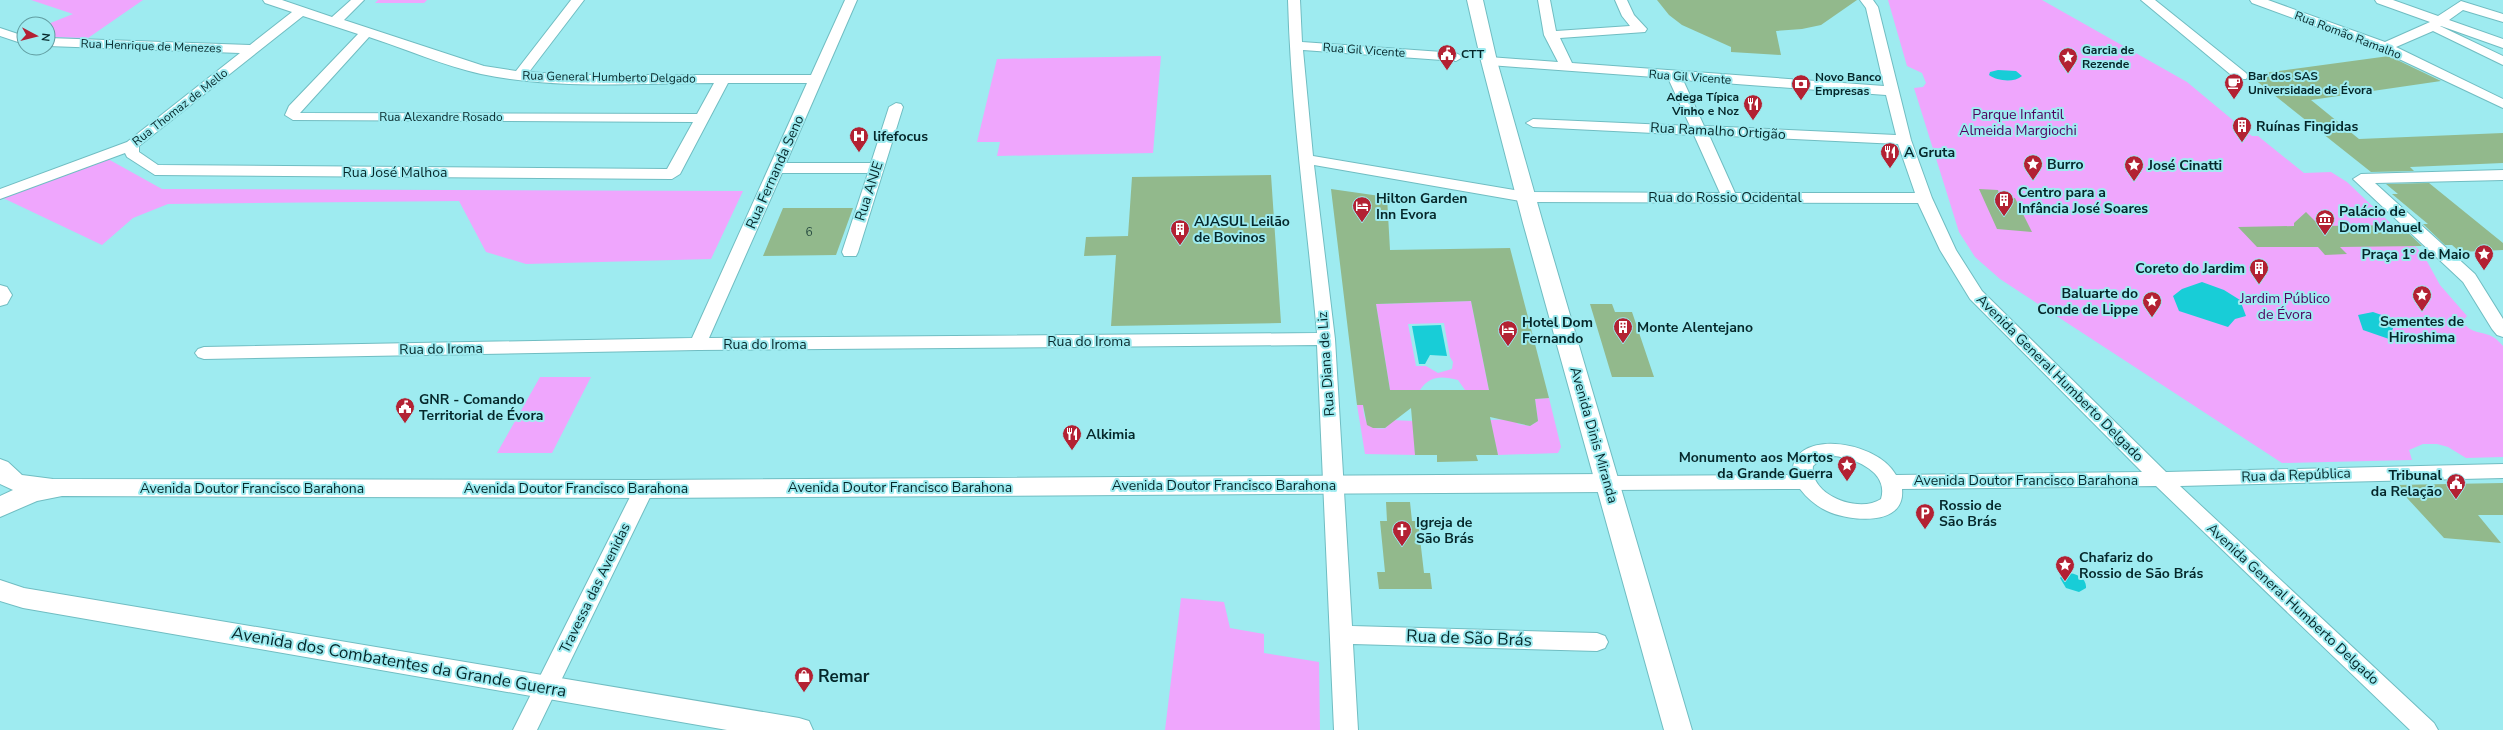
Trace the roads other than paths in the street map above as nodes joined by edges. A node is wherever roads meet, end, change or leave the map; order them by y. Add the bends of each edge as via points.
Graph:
1 (269, 0) edge
2 (358, 0) edge
3 (578, 0) edge
4 (851, 0) edge
5 (1294, 0) edge
6 (1475, 0) edge
7 (1544, 0) edge
8 (1621, 0) edge
9 (1866, 0) edge
10 (2147, 0) edge
11 (2256, 0) edge
12 (2381, 0) edge
13 (301, 11) junction
14 (2503, 18) edge
15 (334, 22) junction
16 (2436, 23) junction
17 (0, 32) edge
18 (366, 33) junction
19 (1551, 35) junction
20 (16, 37) edge
21 (56, 42) edge
22 (2503, 44) edge
23 (1295, 45) junction
24 (2385, 47) junction
25 (253, 49) junction
26 (1456, 57) dead end
27 (2503, 61) edge
28 (1489, 62) junction
29 (1568, 68) junction
30 (519, 76) junction
31 (1674, 76) junction
32 (2240, 76) dead end
33 (723, 79) junction
34 (817, 79) junction
35 (2503, 90) edge
36 (1892, 92) junction
37 (2497, 101) edge
38 (896, 107) dead end
39 (702, 118) junction
40 (1533, 123) dead end
41 (1698, 129) junction
42 (1904, 140) junction
43 (132, 145) junction
44 (1305, 159) junction
45 (777, 168) junction
46 (877, 168) junction
47 (2503, 175) edge
48 (0, 194) edge
49 (1526, 197) junction
50 (1730, 198) junction
51 (1924, 198) junction
52 (850, 252) dead end
53 (0, 292) edge
54 (0, 299) edge
55 (2496, 313) edge
56 (2503, 331) edge
57 (1326, 339) junction
58 (698, 344) junction
59 (204, 352) dead end
60 (0, 468) edge
61 (2503, 471) edge
62 (2161, 479) junction
63 (1804, 482) junction
64 (1891, 482) junction
65 (1335, 484) junction
66 (1608, 484) junction
67 (62, 487) junction
68 (644, 488) junction
69 (0, 508) edge
70 (0, 590) edge
71 (1342, 635) junction
72 (1597, 642) dead end
73 (546, 687) junction
74 (525, 730) edge
75 (799, 730) edge
76 (1346, 730) edge
77 (1678, 730) edge
78 (2426, 730) edge

1 - 13 street, Rua General Humberto Delgado
2 - 15 street
3 - 30 street
4 - 34 street, Rua Fernanda Seno
5 - 23 street, Rua Diana de Liz
6 - 28 street, Avenida Dinis Miranda
7 - 19 street via 1543,8
8 - 19 street via 1628,16 1640,29
9 - 36 street, Avenida General Humberto Delgado via 1872,7
10 - 32 street
11 - 24 street, Rua Romão Ramalho
12 - 16 street
13 - 15 street, Rua General Humberto Delgado
13 - 25 street, Rua Thomaz de Mello
14 - 16 street via 2461,5
15 - 18 street, Rua General Humberto Delgado
16 - 22 street
16 - 24 street
16 - 27 street
17 - 20 street
18 - 30 street, Rua General Humberto Delgado via 482,70
18 - 39 street, Rua Alexandre Rosado via 294,109 292,115
19 - 29 street
21 - 25 street, Rua Henrique de Menezes
23 - 26 street, Rua Gil Vicente
23 - 44 street, Rua Diana de Liz
24 - 37 street, Rua Romão Ramalho
25 - 43 street, Rua Thomaz de Mello
28 - 29 street, Rua Gil Vicente
28 - 49 street, Avenida Dinis Miranda
29 - 31 street, Rua Gil Vicente
30 - 33 street, Rua General Humberto Delgado via 568,79
31 - 36 street, Rua Gil Vicente
31 - 41 street
33 - 34 street, Rua General Humberto Delgado
33 - 39 street
34 - 45 street, Rua Fernanda Seno
35 - 37 street
36 - 42 street, Avenida General Humberto Delgado
38 - 46 street, Rua ANJE
39 - 43 street, Rua José Malhoa via 672,174 154,170 132,154
40 - 41 street, Rua Ramalho Ortigão
41 - 42 street, Rua Ramalho Ortigão
41 - 50 street
42 - 51 street, Avenida General Humberto Delgado
43 - 48 street, Rua Thomaz de Mello
44 - 49 street, Rua do Rossio Ocidental
44 - 57 street, Rua Diana de Liz
45 - 46 street
45 - 58 street, Rua Fernanda Seno
46 - 52 street, Rua ANJE
47 - 55 street via 2361,179 2469,278
49 - 50 street, Rua do Rossio Ocidental
49 - 66 street, Avenida Dinis Miranda
50 - 51 street, Rua do Rossio Ocidental
51 - 62 street, Avenida General Humberto Delgado via 1948,250 1976,295
53 - 54 street
55 - 56 street
57 - 58 street, Rua do Iroma
57 - 65 street, Rua Diana de Liz
58 - 59 street, Rua do Iroma
60 - 67 street via 3,474 14,482
61 - 62 street, Rua da República
62 - 64 street, Avenida Doutor Francisco Barahona
62 - 78 street, Avenida General Humberto Delgado
63 - 64 street via 1816,495 1833,507 1861,513 1874,512 1890,501 1893,492
63 - 64 street via 1802,469 1806,461 1817,452 1835,449 1874,462
63 - 66 street, Avenida Doutor Francisco Barahona
65 - 66 street, Avenida Doutor Francisco Barahona
65 - 68 street, Avenida Doutor Francisco Barahona
65 - 71 street, Rua Diana de Liz
66 - 77 street, Avenida Dinis Miranda
67 - 68 street, Avenida Doutor Francisco Barahona
67 - 69 street, Avenida Doutor Francisco Barahona via 36,490
68 - 73 street, Travessa das Avenidas
70 - 73 street, Avenida dos Combatentes da Grande Guerra via 23,598
71 - 72 street, Rua de São Brás
71 - 76 street, Rua Diana de Liz
73 - 74 street, Travessa das Avenidas
73 - 75 street, Avenida dos Combatentes da Grande Guerra

